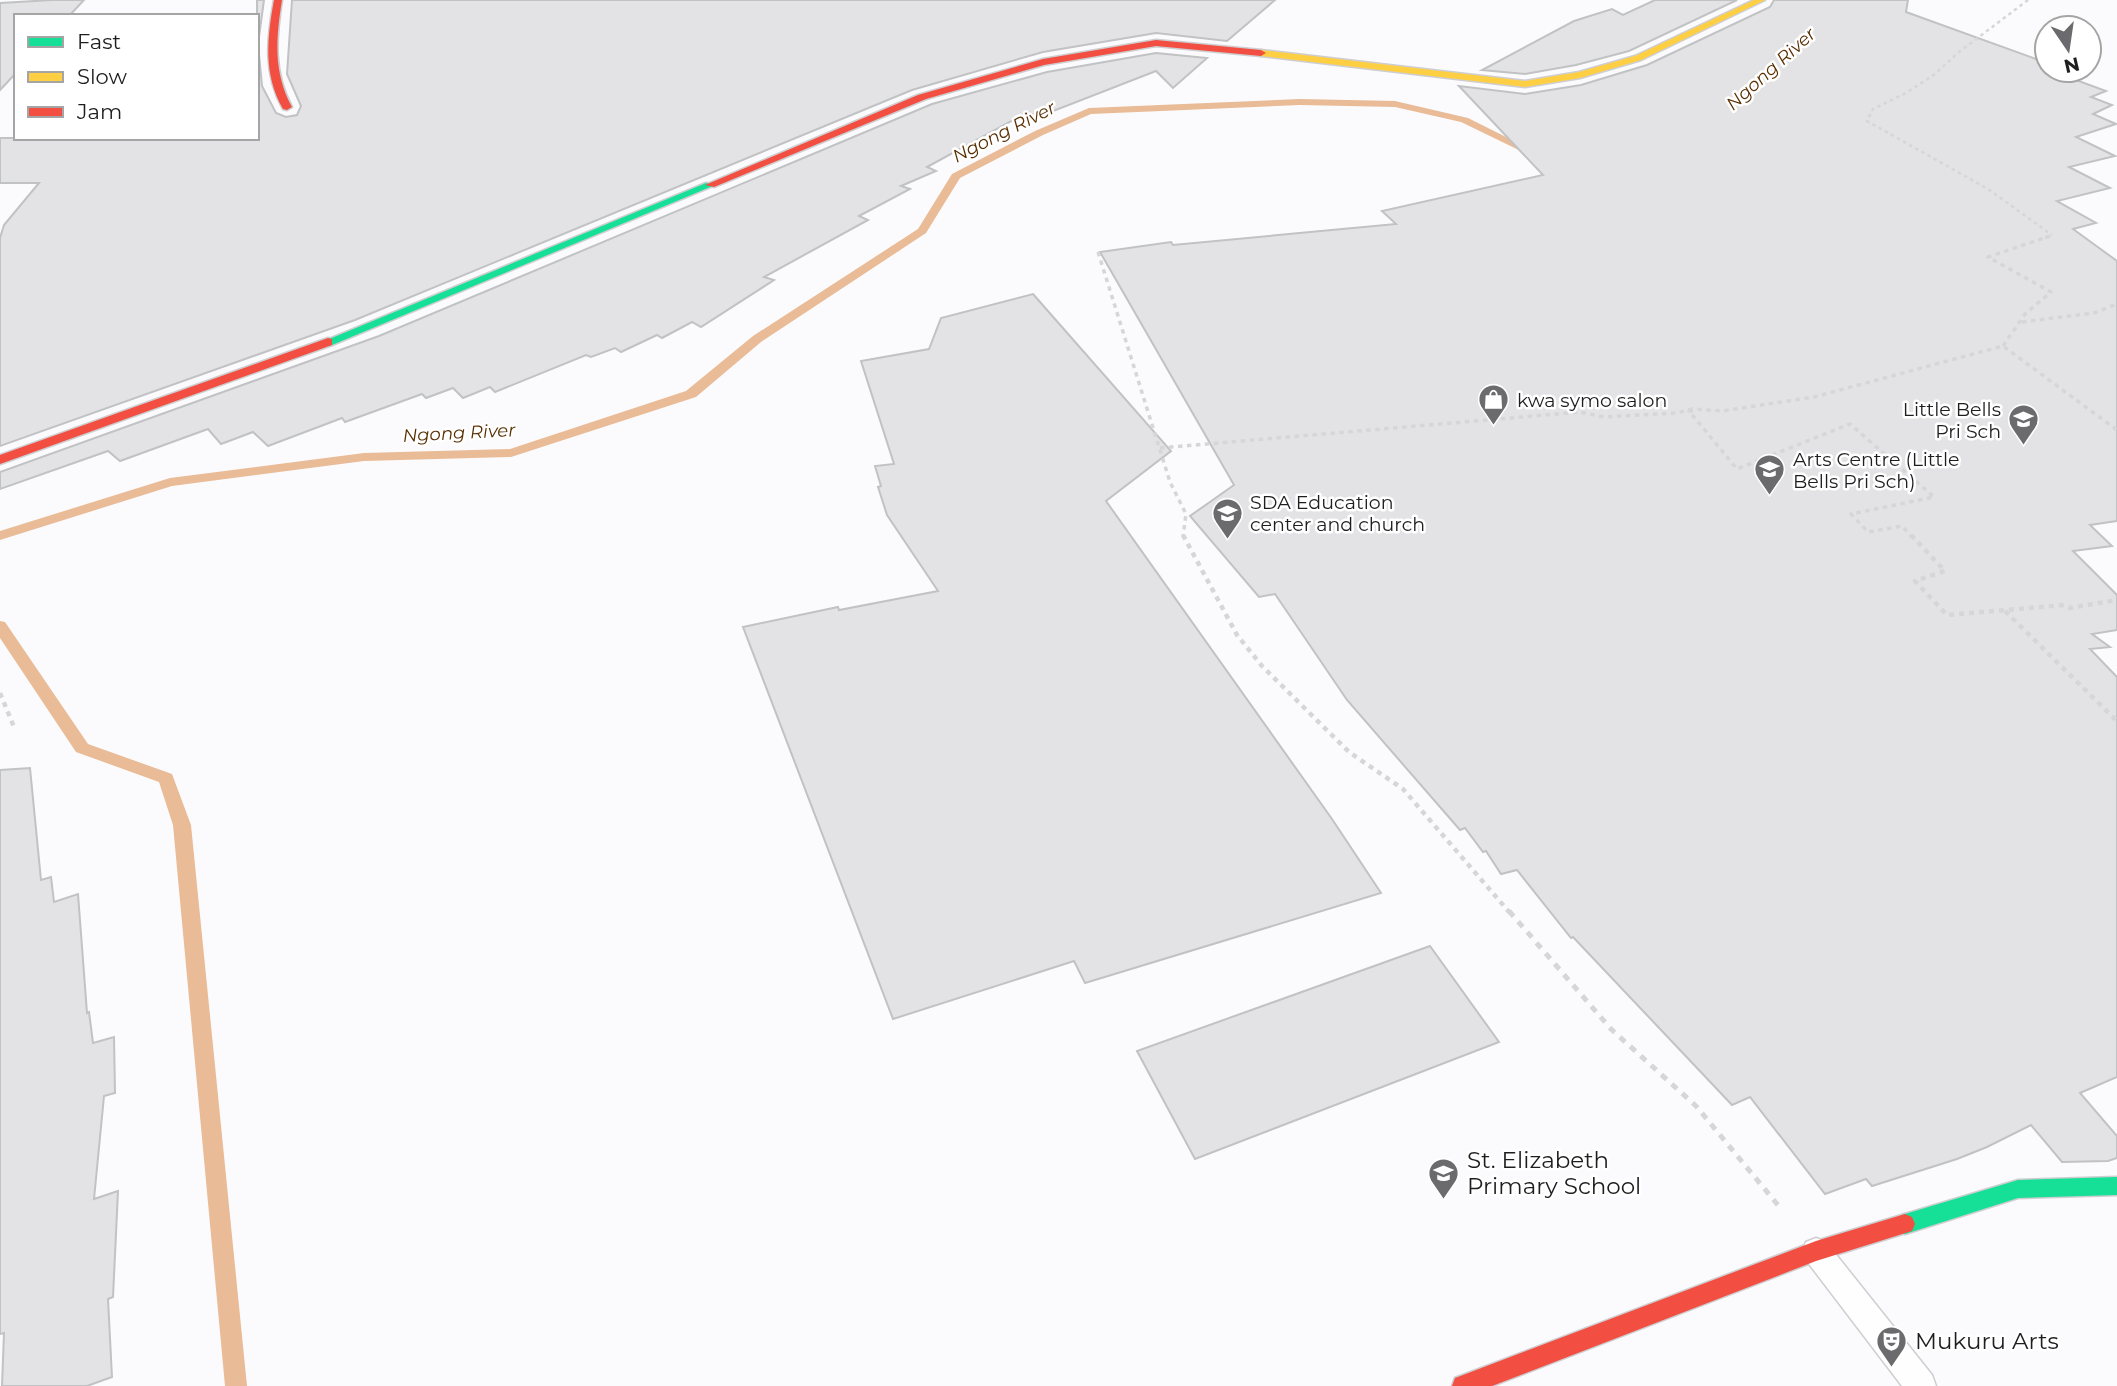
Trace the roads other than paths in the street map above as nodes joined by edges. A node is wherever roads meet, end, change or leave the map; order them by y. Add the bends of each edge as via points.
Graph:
1 (278, 0) edge
2 (1761, 0) edge
3 (287, 107) dead end
4 (0, 460) edge
5 (2117, 1186) edge
6 (1816, 1251) junction
7 (1463, 1386) edge
8 (1921, 1386) edge

1 - 3 street via 270,67
2 - 4 street via 1638,58 1580,75 1525,84 1156,43 1006,72 922,97 368,328
5 - 6 street via 2018,1189
6 - 7 street
6 - 8 lane

